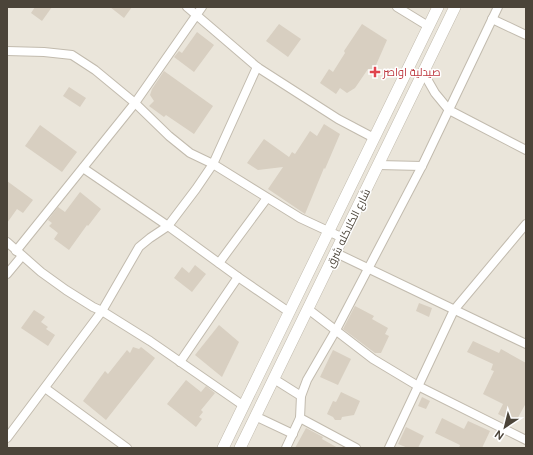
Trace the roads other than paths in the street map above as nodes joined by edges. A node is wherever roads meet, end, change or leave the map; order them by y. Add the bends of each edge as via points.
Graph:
1 (186, 7) edge
2 (202, 7) edge
3 (397, 7) edge
4 (438, 7) edge
5 (455, 7) edge
6 (498, 7) edge
7 (197, 15) junction
8 (492, 19) junction
9 (428, 26) junction
10 (526, 35) edge
11 (7, 51) edge
12 (258, 67) junction
13 (423, 72) junction
14 (135, 102) junction
15 (449, 110) junction
16 (374, 138) junction
17 (526, 150) edge
18 (213, 164) junction
19 (378, 165) junction
20 (422, 166) junction
21 (83, 168) junction
22 (267, 198) junction
23 (526, 224) edge
24 (168, 226) junction
25 (328, 232) junction
26 (343, 238) junction
27 (7, 242) edge
28 (19, 253) junction
29 (336, 253) junction
30 (219, 263) junction
31 (368, 268) junction
32 (7, 274) edge
33 (238, 277) junction
34 (308, 309) junction
35 (454, 310) junction
36 (102, 311) junction
37 (289, 312) junction
38 (336, 330) junction
39 (526, 344) edge
40 (180, 362) junction
41 (274, 379) junction
42 (418, 386) junction
43 (45, 388) junction
44 (301, 396) junction
45 (244, 406) junction
46 (255, 416) junction
47 (300, 418) junction
48 (293, 434) junction
49 (7, 438) edge
50 (526, 440) edge
51 (127, 448) edge
52 (223, 448) edge
53 (240, 448) edge
54 (286, 448) edge
55 (356, 448) edge
56 (389, 448) edge

1 - 7 street
2 - 7 street
3 - 9 street
4 - 9 street, شارع الكلاكله شرق
5 - 13 street, شارع الكلاكله شرق
6 - 8 street
7 - 12 street
7 - 14 street
8 - 10 street
8 - 15 street
9 - 16 street, شارع الكلاكله شرق
11 - 14 street via 72,55
12 - 16 street via 338,119
12 - 18 street
13 - 15 street
13 - 19 street, شارع الكلاكله شرق
14 - 18 street via 190,153
14 - 21 street
15 - 17 street
15 - 20 street
16 - 25 street, شارع الكلاكله شرق
18 - 22 street
18 - 24 street
19 - 20 street
19 - 26 street, شارع الكلاكله شرق
20 - 31 street
21 - 24 street
21 - 28 street
22 - 25 street
22 - 30 street
23 - 35 street
24 - 30 street
24 - 36 street via 139,248
25 - 26 street
25 - 37 street, شارع الكلاكله شرق
26 - 29 street, شارع الكلاكله شرق
27 - 28 street
28 - 32 street
28 - 36 street via 66,290
29 - 31 street
29 - 34 street, شارع الكلاكله شرق
30 - 33 street
31 - 35 street
31 - 38 street
33 - 37 street
33 - 40 street
34 - 38 street
34 - 41 street, شارع الكلاكله شرق
35 - 39 street
35 - 42 street
36 - 40 street
36 - 43 street
37 - 45 street, شارع الكلاكله شرق
38 - 42 street via 373,359
38 - 44 street via 307,380
40 - 45 street
41 - 44 street
41 - 46 street, شارع الكلاكله شرق
42 - 50 street
42 - 56 street
43 - 49 street
43 - 51 street
44 - 47 street
45 - 52 street, شارع الكلاكله شرق
46 - 48 street
46 - 53 street, شارع الكلاكله شرق
47 - 48 street
47 - 55 street
48 - 54 street

